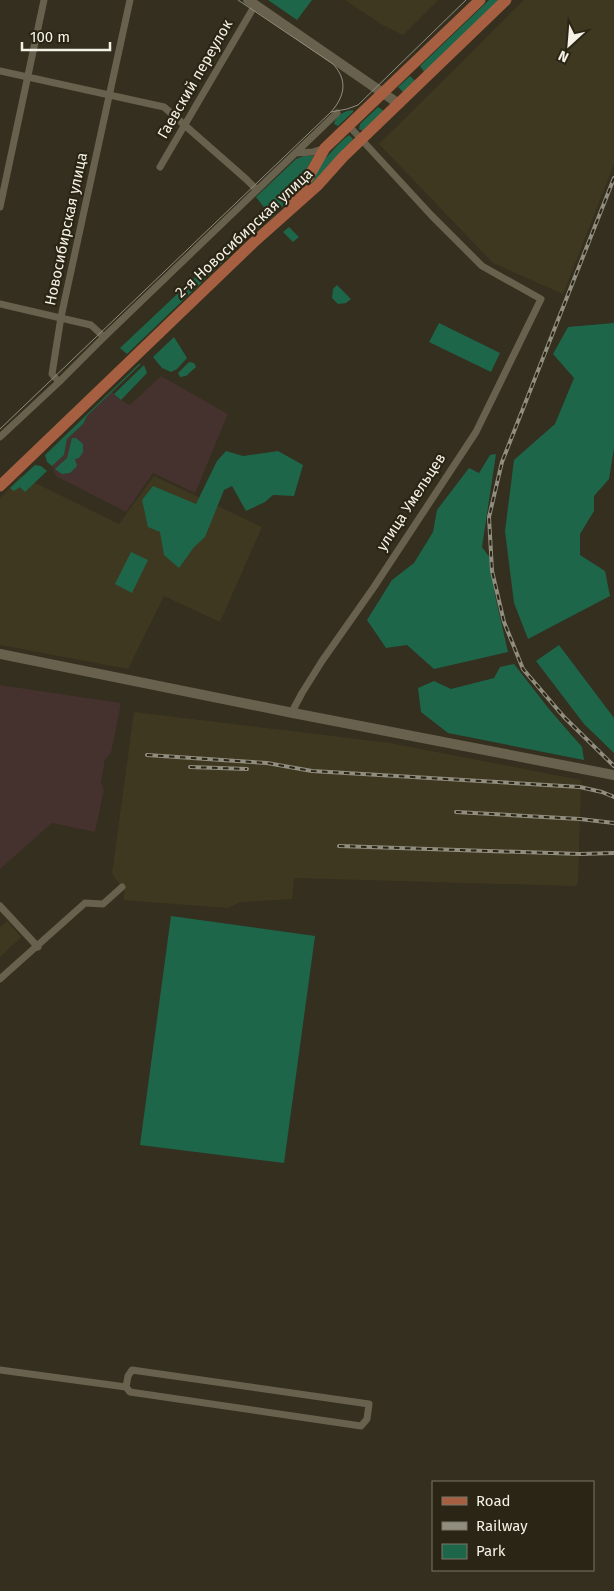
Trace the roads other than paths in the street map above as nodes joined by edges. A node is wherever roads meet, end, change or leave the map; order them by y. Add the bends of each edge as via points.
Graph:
1 (44, 0) edge
2 (130, 0) edge
3 (480, 0) edge
4 (506, 0) edge
5 (252, 2) edge
6 (0, 71) edge
7 (28, 77) junction
8 (383, 92) junction
9 (110, 94) junction
10 (399, 104) junction
11 (337, 113) dead end
12 (184, 124) junction
13 (349, 126) junction
14 (362, 139) junction
15 (325, 148) junction
16 (296, 154) junction
17 (160, 167) dead end
18 (257, 190) junction
19 (0, 207) edge
20 (290, 209) junction
21 (0, 304) edge
22 (61, 317) junction
23 (104, 337) junction
24 (59, 382) junction
25 (0, 438) edge
26 (0, 486) edge
27 (0, 654) edge
28 (293, 713) junction
29 (614, 775) edge
30 (122, 887) dead end
31 (0, 906) edge
32 (38, 947) junction
33 (0, 979) edge
34 (0, 1370) edge
35 (126, 1387) junction

1 - 7 street
2 - 9 street, Новосибирская улица
3 - 8 main road
4 - 10 main road, 2-я Новосибирская улица
5 - 8 street
5 - 12 street, Гаевский переулок
6 - 7 street
7 - 9 street
7 - 19 street
8 - 10 street
8 - 13 main road
9 - 12 street via 164,107
9 - 22 street, Новосибирская улица
10 - 14 main road, 2-я Новосибирская улица
11 - 16 street
12 - 17 street, Гаевский переулок
12 - 18 street
13 - 14 street
13 - 15 main road
14 - 20 main road, 2-я Новосибирская улица via 303,200
14 - 28 street, улица Умельцев via 482,266 541,299 476,432 322,661
15 - 16 street
15 - 20 main road
16 - 18 street
18 - 23 street
20 - 26 main road, 2-я Новосибирская улица
21 - 22 street
22 - 23 street via 91,325
22 - 24 street, Новосибирская улица via 52,374
23 - 24 street
24 - 25 street
27 - 28 street
28 - 29 street
30 - 32 street via 103,904 85,903
31 - 32 street
32 - 33 street
34 - 35 street
35 - 35 street via 130,1392 361,1426 367,1419 369,1404 132,1370

